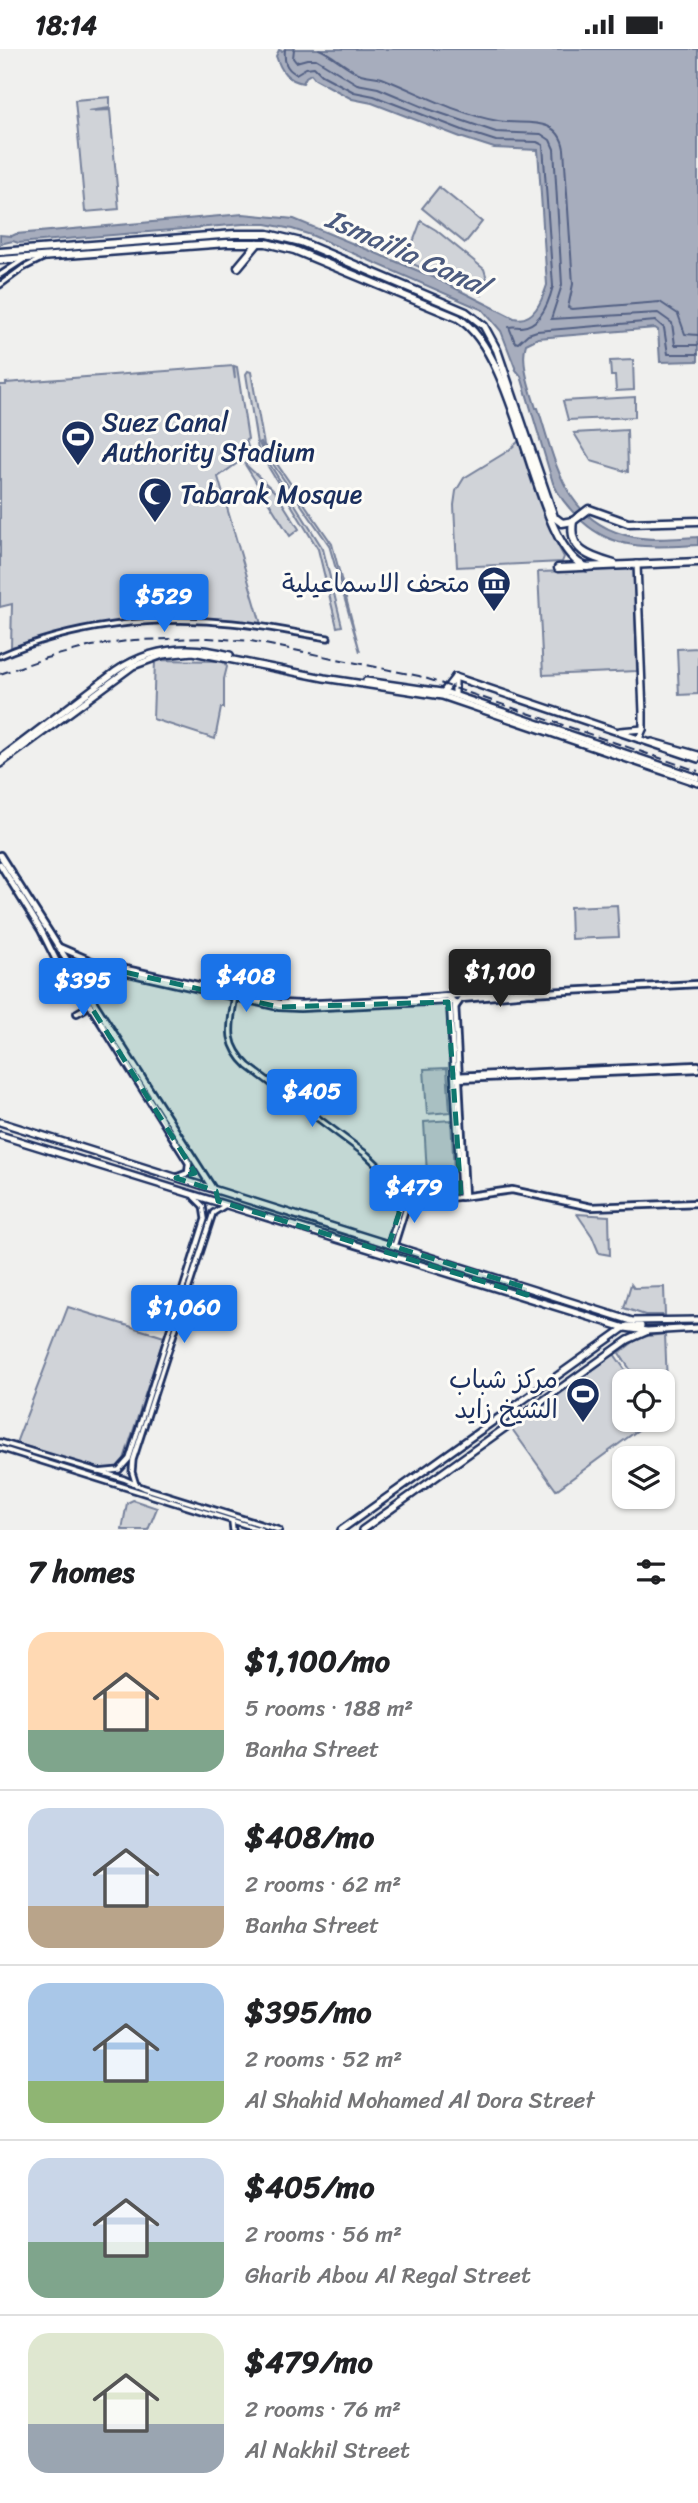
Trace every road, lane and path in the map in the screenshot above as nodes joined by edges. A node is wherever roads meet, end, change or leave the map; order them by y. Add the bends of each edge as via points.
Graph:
1 (112, 243) junction
2 (173, 243) junction
3 (258, 243) junction
4 (61, 247) junction
5 (7, 251) edge
6 (113, 252) junction
7 (45, 258) junction
8 (25, 259) junction
9 (7, 260) edge
10 (238, 267) dead end
11 (376, 273) junction
12 (0, 275) edge
13 (372, 281) junction
14 (0, 285) edge
15 (475, 317) junction
16 (468, 325) junction
17 (573, 521) junction
18 (698, 521) edge
19 (566, 551) junction
20 (698, 562) edge
21 (637, 564) junction
22 (620, 565) junction
23 (587, 567) junction
24 (328, 638) dead end
25 (0, 656) edge
26 (131, 664) junction
27 (455, 677) junction
28 (331, 678) junction
29 (444, 691) junction
30 (455, 695) junction
31 (643, 729) junction
32 (617, 731) junction
33 (642, 740) junction
34 (698, 757) edge
35 (0, 759) edge
36 (0, 764) edge
37 (698, 781) edge
38 (0, 855) edge
39 (0, 864) edge
40 (43, 928) junction
41 (57, 946) junction
42 (69, 965) junction
43 (59, 967) junction
44 (698, 985) edge
45 (235, 996) junction
46 (448, 996) junction
47 (88, 1002) junction
48 (455, 1002) junction
49 (367, 1004) junction
50 (77, 1013) dead end
51 (698, 1067) edge
52 (457, 1078) junction
53 (0, 1122) edge
54 (0, 1135) edge
55 (103, 1155) junction
56 (113, 1158) junction
57 (101, 1167) junction
58 (108, 1169) junction
59 (176, 1178) junction
60 (184, 1181) junction
61 (180, 1191) junction
62 (217, 1191) junction
63 (190, 1194) junction
64 (408, 1194) junction
65 (463, 1196) junction
66 (218, 1201) junction
67 (698, 1203) edge
68 (231, 1205) junction
69 (333, 1227) junction
70 (342, 1230) junction
71 (331, 1235) junction
72 (340, 1238) junction
73 (392, 1246) junction
74 (527, 1288) junction
75 (544, 1293) junction
76 (524, 1298) junction
77 (540, 1303) junction
78 (690, 1320) junction
79 (698, 1320) edge
80 (654, 1322) junction
81 (625, 1328) junction
82 (698, 1328) edge
83 (690, 1329) junction
84 (647, 1331) junction
85 (172, 1336) junction
86 (572, 1365) junction
87 (579, 1375) junction
88 (557, 1376) junction
89 (565, 1385) junction
90 (151, 1390) junction
91 (156, 1392) junction
92 (141, 1427) junction
93 (0, 1442) edge
94 (0, 1448) edge
95 (46, 1459) junction
96 (71, 1467) junction
97 (424, 1471) junction
98 (98, 1472) junction
99 (436, 1476) junction
100 (107, 1477) junction
101 (136, 1485) junction
102 (403, 1486) junction
103 (418, 1489) junction
104 (224, 1516) junction
105 (232, 1521) junction
106 (245, 1525) junction
107 (264, 1529) edge
108 (233, 1530) edge
109 (239, 1530) edge
110 (279, 1530) edge
111 (341, 1530) edge
112 (362, 1530) edge

1 - 2 highway
1 - 4 highway
1 - 6 highway
2 - 3 highway
2 - 6 highway
2 - 11 highway via 235,234 276,236
3 - 10 highway
3 - 13 highway via 287,247
4 - 5 highway
4 - 8 highway
5 - 9 highway
6 - 7 highway
7 - 8 highway
7 - 14 street
8 - 9 highway
8 - 12 street
11 - 13 highway
11 - 15 highway
13 - 16 highway
15 - 16 highway
15 - 17 highway via 497,350 554,517 562,523
16 - 19 highway via 488,351
17 - 18 highway via 586,509 628,523
17 - 22 highway via 578,548
19 - 23 highway
19 - 23 highway via 566,560 558,569
20 - 21 highway
21 - 22 highway
21 - 31 main road
22 - 23 highway
24 - 25 street via 232,623 164,621 72,633
26 - 28 main road via 157,652 187,647
26 - 35 main road
26 - 36 main road
27 - 29 main road
27 - 30 main road
27 - 32 main road
28 - 29 main road
28 - 37 main road via 442,696
29 - 30 main road
30 - 37 main road
31 - 32 main road
31 - 33 main road
32 - 33 main road
33 - 34 main road
38 - 40 main road
39 - 40 main road
40 - 41 main road
40 - 43 main road
41 - 42 main road
41 - 45 main road via 94,962
42 - 43 main road
42 - 45 main road via 80,962
42 - 62 main road
43 - 47 main road
44 - 48 main road via 526,990
45 - 49 main road via 293,1004
45 - 64 street via 230,1037 241,1058 367,1155
46 - 48 main road
46 - 48 main road
46 - 49 main road
47 - 50 main road
47 - 59 main road via 190,1163 188,1173
48 - 49 main road
48 - 52 main road
51 - 52 main road
52 - 65 main road
53 - 55 main road
54 - 57 main road
55 - 56 main road
55 - 57 main road
56 - 58 main road
56 - 59 main road
57 - 58 main road
58 - 61 main road
59 - 60 main road
60 - 61 main road via 189,1189
60 - 62 main road
61 - 63 main road
62 - 66 main road
62 - 69 main road
63 - 66 main road
63 - 85 street via 203,1206 205,1219
64 - 65 street via 434,1201
64 - 73 street
65 - 67 main road via 512,1189 591,1207
66 - 68 main road
68 - 71 main road
68 - 85 street via 213,1213
69 - 70 main road
69 - 71 main road
70 - 72 main road
70 - 73 main road
71 - 72 main road
72 - 76 main road
73 - 74 main road
74 - 75 main road
74 - 76 main road
75 - 77 main road
75 - 80 main road via 632,1321
76 - 77 main road
77 - 81 main road
78 - 79 main road
78 - 80 main road
78 - 83 main road
80 - 81 main road
81 - 84 main road
81 - 86 main road
82 - 83 main road
83 - 84 main road
84 - 87 main road
85 - 90 street
85 - 91 street
86 - 87 main road
86 - 88 main road
87 - 89 main road
88 - 89 main road
88 - 97 main road
89 - 99 main road
90 - 91 street
90 - 92 street
91 - 92 street
92 - 98 street via 125,1465 116,1471
92 - 101 street via 132,1465
93 - 95 street
94 - 95 street
95 - 96 street
96 - 98 street
96 - 100 street
97 - 99 main road
97 - 102 main road
98 - 100 street
99 - 103 main road
100 - 101 street
100 - 104 street
101 - 104 street
102 - 103 main road via 413,1483
102 - 111 main road
103 - 112 main road
104 - 105 street
104 - 107 street
105 - 106 street
105 - 108 street
106 - 107 street
106 - 109 street
107 - 110 street

